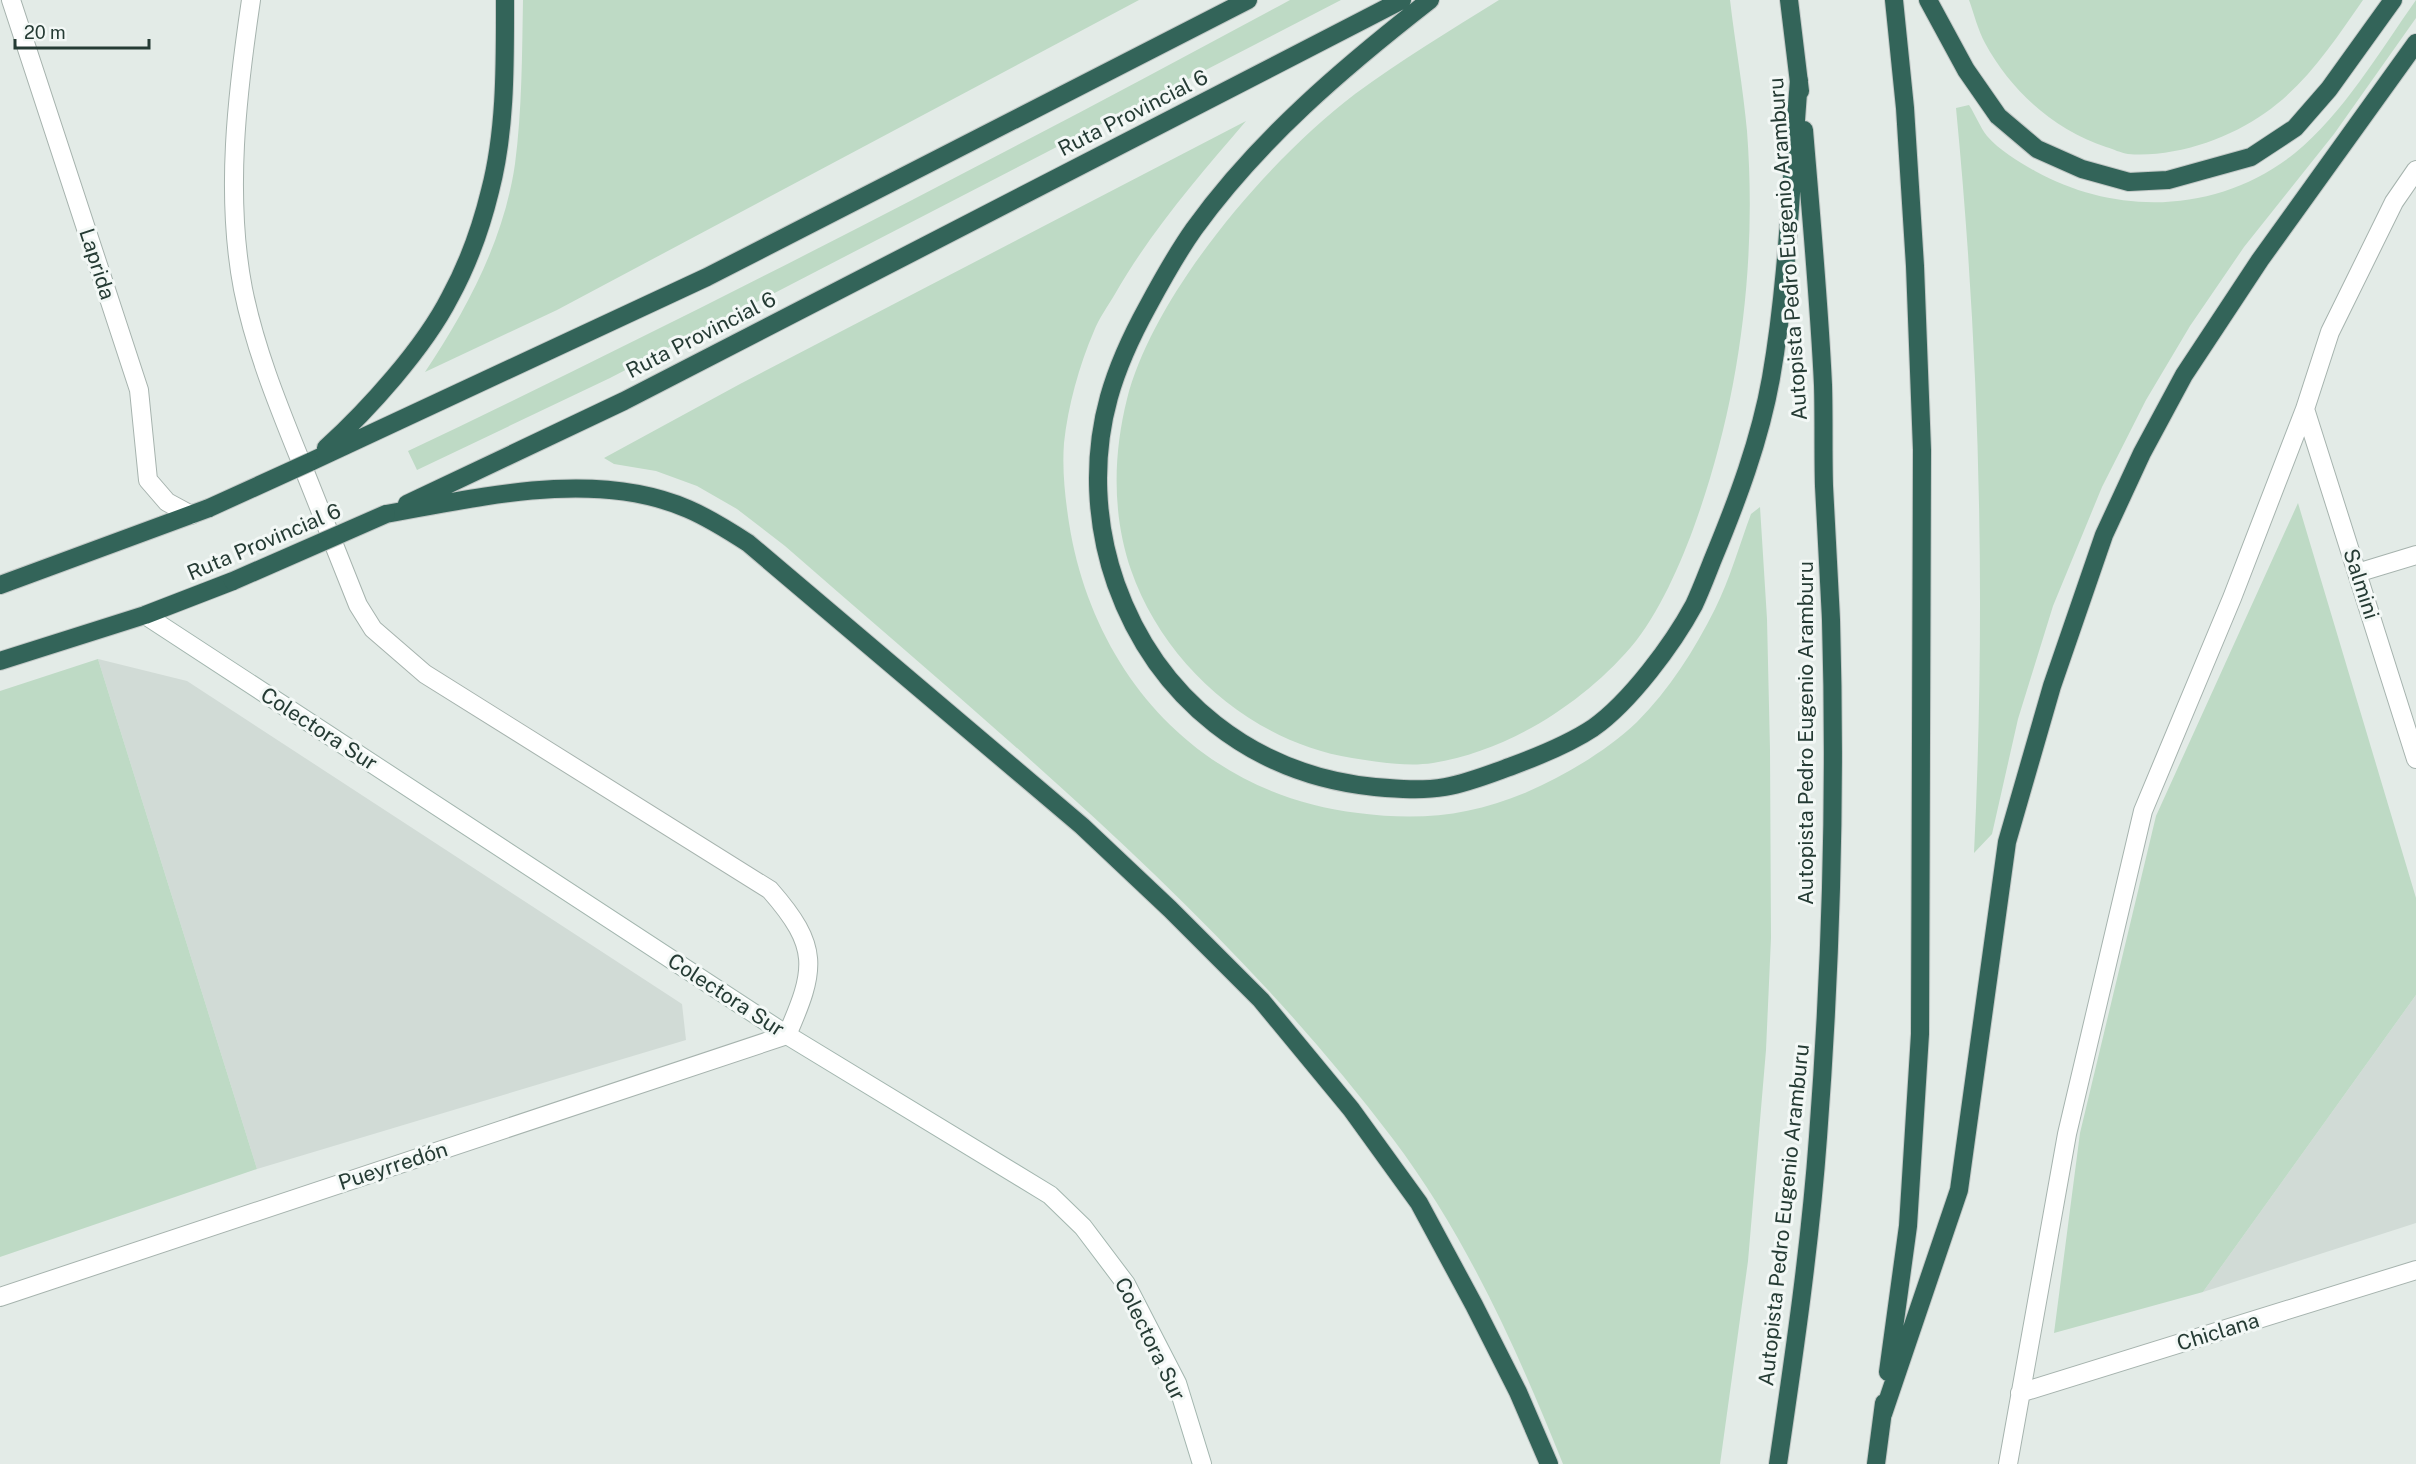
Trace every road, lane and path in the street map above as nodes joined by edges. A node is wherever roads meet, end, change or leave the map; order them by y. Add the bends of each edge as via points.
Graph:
1 (11, 0) edge
2 (251, 0) edge
3 (505, 0) edge
4 (1248, 0) edge
5 (1402, 0) edge
6 (1430, 0) edge
7 (1789, 0) edge
8 (1894, 0) edge
9 (1928, 0) edge
10 (2393, 0) edge
11 (2416, 43) edge
12 (1799, 80) junction
13 (2416, 170) edge
14 (2305, 409) junction
15 (310, 462) junction
16 (432, 499) junction
17 (191, 515) junction
18 (2416, 555) edge
19 (2357, 573) junction
20 (0, 585) edge
21 (145, 615) junction
22 (0, 661) edge
23 (2416, 759) edge
24 (787, 1035) junction
25 (2416, 1270) edge
26 (0, 1297) edge
27 (2020, 1393) junction
28 (1883, 1413) junction
29 (1202, 1464) edge
30 (1549, 1464) edge
31 (1778, 1464) edge
32 (1876, 1464) edge
33 (2008, 1464) edge

1 - 17 street, Laprida via 139,390 148,480 167,502
2 - 24 street via 235,144 236,233 243,288 276,400 358,605 373,629 425,674 770,890 791,914 809,952 803,997
3 - 15 highway via 500,129 491,189 474,247 449,299 416,348 381,392
4 - 15 highway via 707,277
5 - 16 highway, Ruta Provincial 6
6 - 12 highway via 1369,47 1301,109 1244,168 1194,230 1127,344 1108,399 1099,446 1098,505 1107,557 1125,609 1151,656 1184,697 1219,728 1301,772 1352,785 1402,790 1445,787 1562,744 1594,727 1630,694 1694,605 1726,528 1771,380
7 - 12 highway, Autopista Pedro Eugenio Aramburu
8 - 28 highway via 1915,267 1922,450 1920,1034 1908,1226
9 - 10 highway via 1966,70 1998,116 2037,149 2082,170 2129,182 2168,180 2251,157 2295,128 2329,89
11 - 28 highway via 2260,260 2184,375 2104,535 2052,686 2007,842 1959,1190
12 - 31 highway, Autopista Pedro Eugenio Aramburu via 1823,387 1832,785 1828,988 1818,1140 1803,1292
13 - 14 street via 2394,202 2330,332
14 - 19 street, Salmini
14 - 27 street via 2144,812 2067,1134
15 - 17 highway, bridge
16 - 21 highway, Ruta Provincial 6, bridge via 386,514
16 - 30 highway via 583,490 650,497 687,508 717,523 757,550 1082,826 1261,1000 1351,1109 1419,1203 1518,1392
17 - 20 highway
18 - 19 street
19 - 23 street, Salmini
21 - 22 highway, Ruta Provincial 6
21 - 24 street, Colectora Sur
24 - 26 street, Pueyrredón
24 - 29 street, Colectora Sur via 1050,1195 1083,1227 1126,1284 1177,1383
25 - 27 street, Chiclana
27 - 33 street
28 - 32 highway

